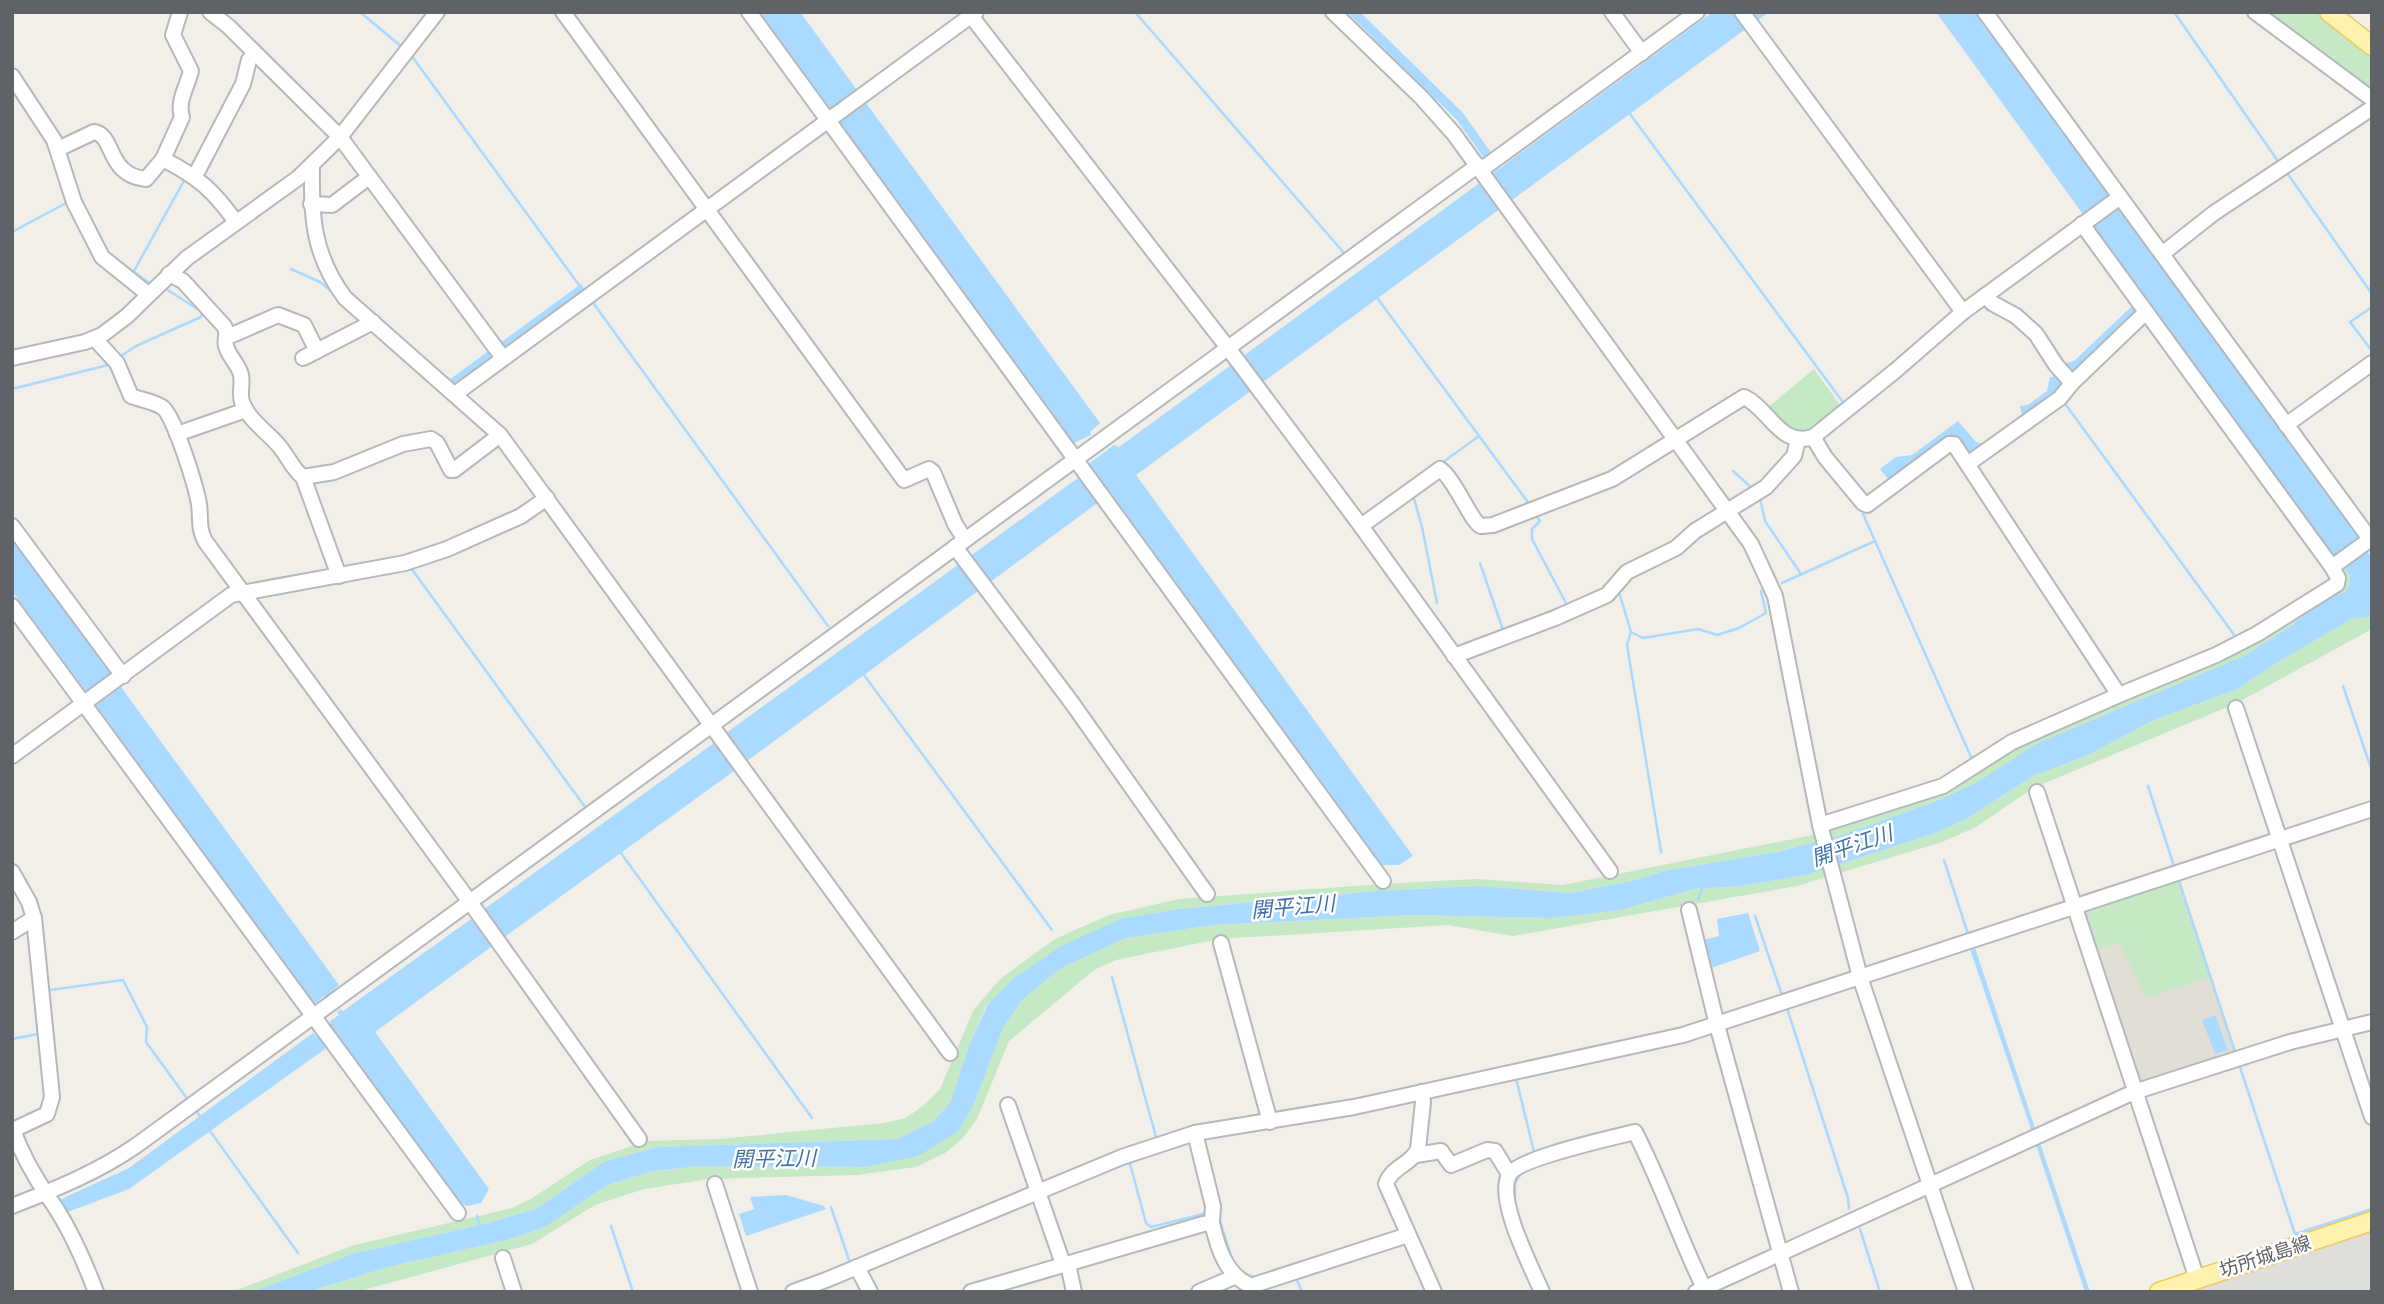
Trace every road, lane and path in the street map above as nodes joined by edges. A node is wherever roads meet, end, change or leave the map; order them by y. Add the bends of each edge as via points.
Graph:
1 (180, 12) edge
2 (210, 12) edge
3 (437, 12) edge
4 (563, 12) edge
5 (749, 12) edge
6 (1334, 12) edge
7 (1612, 12) edge
8 (1698, 12) edge
9 (1742, 12) edge
10 (1985, 12) edge
11 (2255, 12) edge
12 (2329, 12) edge
13 (972, 14) edge
14 (2372, 46) edge
15 (1642, 53) junction
16 (255, 54) junction
17 (12, 76) edge
18 (2372, 99) edge
19 (2372, 108) edge
20 (828, 120) junction
21 (340, 137) junction
22 (58, 149) junction
23 (163, 159) junction
24 (312, 166) junction
25 (1482, 171) junction
26 (195, 176) junction
27 (369, 177) junction
28 (2120, 197) junction
29 (311, 204) junction
30 (707, 210) junction
31 (236, 222) junction
32 (2082, 224) junction
33 (2162, 254) junction
34 (169, 274) junction
35 (148, 294) junction
36 (1986, 295) junction
37 (1963, 312) junction
38 (2146, 312) junction
39 (373, 322) junction
40 (228, 335) junction
41 (95, 339) junction
42 (317, 351) junction
43 (1232, 353) junction
44 (12, 358) edge
45 (303, 358) dead end
46 (503, 358) junction
47 (2372, 363) edge
48 (2067, 377) junction
49 (455, 394) junction
50 (246, 410) junction
51 (2287, 425) junction
52 (177, 434) junction
53 (500, 435) junction
54 (1806, 438) junction
55 (1675, 440) junction
56 (1969, 463) junction
57 (1080, 465) junction
58 (303, 477) junction
59 (547, 498) junction
60 (1727, 511) junction
61 (12, 526) edge
62 (1361, 526) junction
63 (2369, 540) edge
64 (961, 548) junction
65 (2334, 566) junction
66 (339, 576) junction
67 (241, 593) junction
68 (12, 606) edge
69 (1454, 656) junction
70 (123, 676) junction
71 (2119, 695) junction
72 (84, 704) junction
73 (2236, 708) dead end
74 (711, 725) junction
75 (12, 756) edge
76 (2037, 792) dead end
77 (2372, 809) edge
78 (1821, 828) junction
79 (2280, 839) junction
80 (1610, 871) dead end
81 (12, 872) edge
82 (1383, 881) dead end
83 (1207, 894) dead end
84 (470, 902) junction
85 (2073, 907) junction
86 (1689, 910) dead end
87 (34, 918) junction
88 (12, 932) edge
89 (1221, 943) dead end
90 (1860, 977) junction
91 (313, 1017) junction
92 (2372, 1022) edge
93 (1717, 1025) junction
94 (2344, 1030) junction
95 (950, 1053) dead end
96 (1421, 1092) junction
97 (2134, 1092) junction
98 (1007, 1105) dead end
99 (2372, 1117) edge
100 (1270, 1122) junction
101 (13, 1130) edge
102 (1195, 1133) junction
103 (639, 1139) dead end
104 (1416, 1155) junction
105 (1509, 1174) junction
106 (715, 1184) dead end
107 (1930, 1186) junction
108 (1037, 1192) junction
109 (45, 1193) junction
110 (12, 1206) edge
111 (458, 1213) dead end
112 (2372, 1221) edge
113 (1212, 1223) junction
114 (1408, 1235) junction
115 (1779, 1254) junction
116 (503, 1258) dead end
117 (1066, 1264) junction
118 (857, 1267) junction
119 (1234, 1277) junction
120 (2197, 1279) junction
121 (1252, 1289) edge
122 (1700, 1290) edge
123 (96, 1292) edge
124 (514, 1292) edge
125 (750, 1292) edge
126 (793, 1292) edge
127 (870, 1292) edge
128 (971, 1292) edge
129 (1074, 1292) edge
130 (1199, 1292) edge
131 (1434, 1292) edge
132 (1542, 1292) edge
133 (1791, 1292) edge
134 (1966, 1292) edge
135 (2159, 1292) edge

1 - 23 street via 173,35 191,71 182,96 180,125
2 - 16 street
3 - 21 street
4 - 30 street
5 - 20 street
6 - 25 street via 1422,98
7 - 15 street
8 - 15 street
9 - 37 street
10 - 28 street
11 - 18 street
12 - 14 main road
13 - 20 street
13 - 43 street
15 - 25 street
16 - 21 street
16 - 26 street
17 - 22 street
19 - 33 street via 2214,213
20 - 30 street
20 - 57 street
21 - 24 street
21 - 27 street
22 - 23 street via 99,132 121,170 141,178
22 - 35 street via 74,202 102,257
23 - 26 street
24 - 29 street
24 - 31 street
25 - 43 street
25 - 55 street
26 - 31 street
27 - 29 street via 332,205
27 - 46 street
28 - 32 street
28 - 33 street
29 - 39 street via 313,228 330,275 345,298
30 - 46 street
30 - 64 street via 904,480 929,469 933,472
31 - 34 street
32 - 36 street
32 - 38 street
33 - 51 street
34 - 35 street
34 - 40 street via 183,281
35 - 41 street
36 - 37 street
36 - 48 street via 2036,334
37 - 54 street
38 - 48 street
38 - 65 street
39 - 42 street
39 - 49 street
40 - 42 street via 278,315 304,325
40 - 50 street via 226,344 242,378
41 - 44 street
41 - 52 street via 117,363 131,396 164,407
42 - 45 street
43 - 57 street
43 - 62 street
46 - 49 street
47 - 51 street
48 - 56 street via 2060,398
49 - 53 street
50 - 52 street
50 - 58 street
51 - 63 street
52 - 67 street via 194,481 201,533
53 - 58 street via 454,470 430,439 404,444 334,472
53 - 59 street
54 - 55 street via 1785,434 1744,397
54 - 56 street via 1865,505 1951,443
54 - 60 street via 1766,487
55 - 60 street
55 - 62 street via 1598,486 1493,525 1477,522 1440,469
56 - 71 street
57 - 64 street
57 - 82 street
58 - 66 street
59 - 66 street via 521,516 447,549
59 - 74 street
60 - 69 street via 1676,548 1627,572 1607,595
60 - 78 street via 1751,544 1775,596
61 - 70 street
62 - 69 street
63 - 65 street
64 - 74 street
64 - 83 street via 988,593
65 - 71 street via 2337,584 2257,634 2216,656
66 - 67 street
67 - 70 street via 231,595
67 - 84 street
68 - 72 street
69 - 80 street
70 - 72 street
71 - 78 street via 2012,742 1943,786
72 - 75 street
72 - 91 street
73 - 79 street
74 - 84 street
74 - 95 street
76 - 85 street
77 - 79 street
78 - 90 street
79 - 85 street
79 - 94 street
81 - 87 street
84 - 91 street
84 - 103 street
85 - 90 street
85 - 97 street
86 - 93 street
87 - 88 street
87 - 101 street via 52,1097 47,1114
89 - 100 street
90 - 93 street
90 - 107 street
91 - 109 street via 118,1158
91 - 111 street
92 - 94 street
93 - 96 street
93 - 115 street
94 - 97 street via 2290,1042
94 - 99 street
96 - 100 street
96 - 104 street
97 - 107 street
97 - 120 street
98 - 108 street
100 - 102 street
101 - 109 street
102 - 108 street
102 - 113 street via 1213,1206
104 - 105 street via 1441,1151 1451,1165 1495,1151
104 - 114 street via 1399,1166 1385,1184
105 - 122 street via 1534,1158 1635,1132
105 - 132 street via 1508,1204
106 - 125 street
107 - 115 street
107 - 134 street
108 - 117 street
108 - 118 street
109 - 110 street
109 - 123 street
112 - 120 main road, 坊所城島線
113 - 117 street
113 - 119 street
114 - 121 street
114 - 131 street
115 - 122 street
115 - 133 street
116 - 124 street
117 - 128 street
117 - 129 street
118 - 126 street
118 - 127 street
119 - 121 street
119 - 130 street
120 - 135 main road, 坊所城島線

